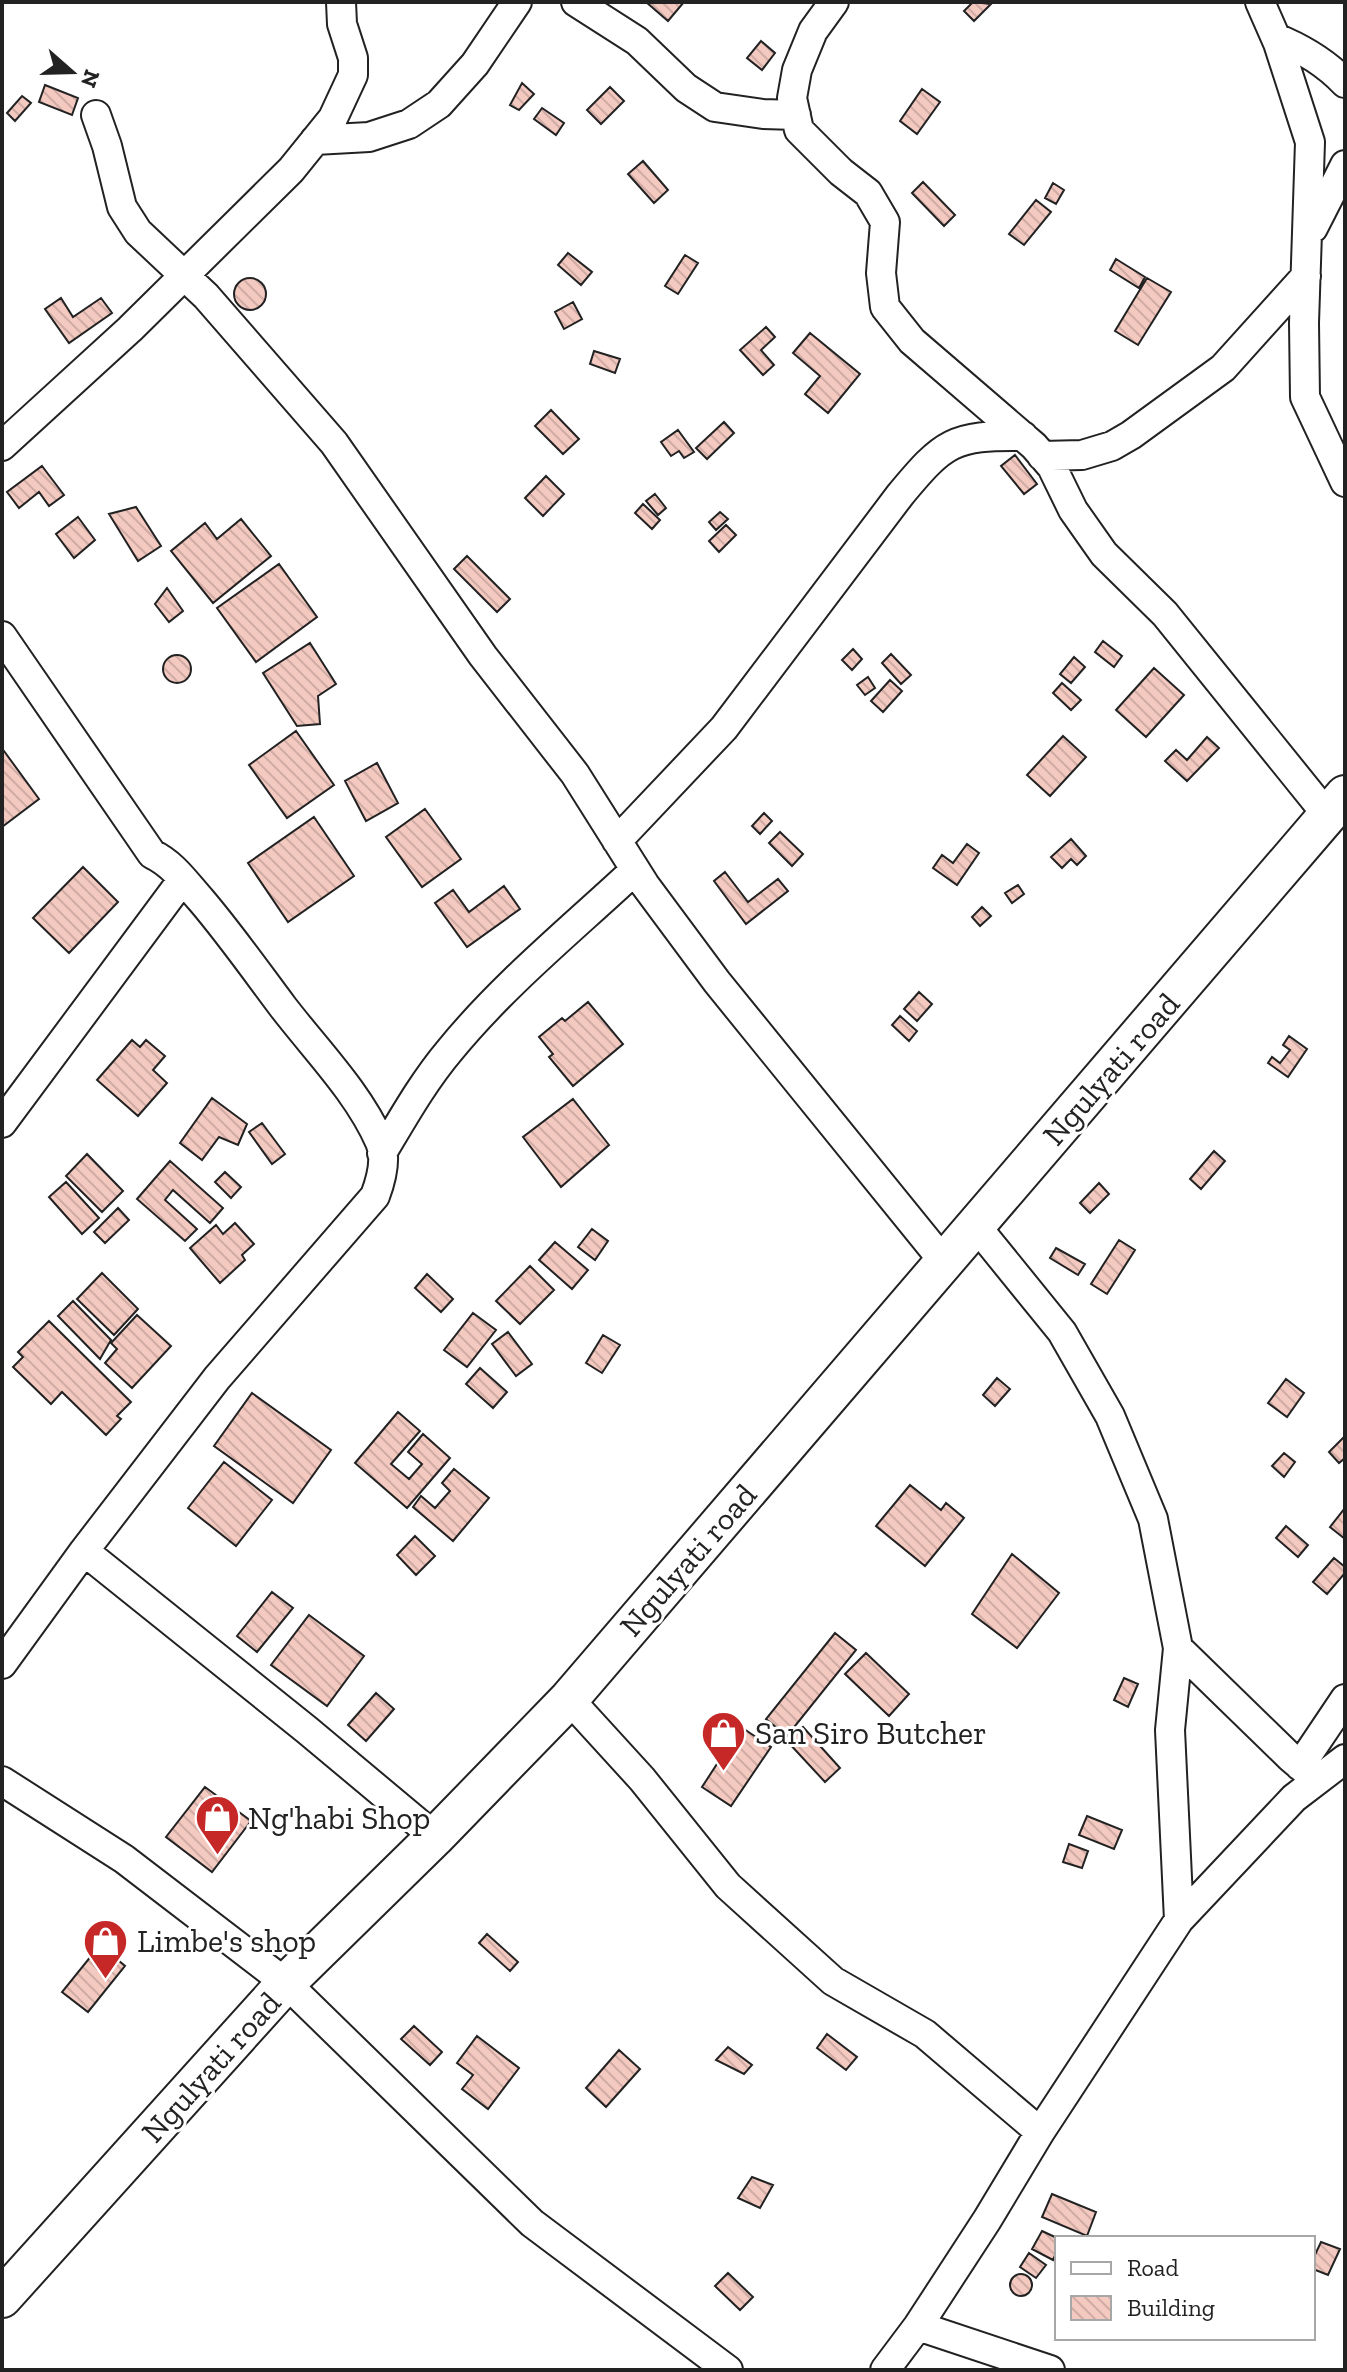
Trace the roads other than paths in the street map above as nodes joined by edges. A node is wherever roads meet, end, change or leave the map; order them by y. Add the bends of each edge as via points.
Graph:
1 (341, 2) edge
2 (517, 2) edge
3 (576, 2) edge
4 (834, 2) edge
5 (1260, 2) edge
6 (1276, 38) junction
7 (1345, 83) edge
8 (96, 115) dead end
9 (796, 115) junction
10 (315, 140) junction
11 (1345, 165) edge
12 (1307, 239) junction
13 (182, 276) junction
14 (1306, 276) junction
15 (2, 446) edge
16 (1032, 446) junction
17 (1345, 482) edge
18 (2, 636) edge
19 (1336, 806) edge
20 (617, 841) junction
21 (635, 870) junction
22 (183, 879) junction
23 (2, 1123) edge
24 (382, 1153) junction
25 (976, 1226) junction
26 (945, 1263) junction
27 (84, 1551) junction
28 (1178, 1648) junction
29 (2, 1664) edge
30 (569, 1699) junction
31 (1345, 1699) edge
32 (1345, 1759) edge
33 (1308, 1773) junction
34 (2, 1781) edge
35 (435, 1837) junction
36 (1179, 1920) junction
37 (286, 1983) junction
38 (1040, 2132) junction
39 (2, 2298) edge
40 (918, 2326) junction
41 (728, 2370) edge
42 (885, 2370) edge
43 (1050, 2370) edge

1 - 10 street via 353,75 333,118
2 - 10 street via 475,64 439,104 409,124 369,137
3 - 9 street via 637,41 686,88 715,107
4 - 9 street via 813,31 797,70 792,98
5 - 6 street
6 - 7 street via 1303,48
6 - 12 street via 1310,142
8 - 13 street via 122,207 138,232
9 - 16 street via 799,130 868,193 885,222 885,307 912,341
10 - 13 street
11 - 12 street
12 - 14 street
13 - 15 street
13 - 20 street via 240,333 334,443 483,656 575,774
14 - 16 street via 1223,368 1131,435 1082,455
14 - 17 street via 1305,397
16 - 19 street via 1052,467 1073,510 1104,554 1165,614
16 - 20 street via 984,436 952,443 928,461 724,728
18 - 22 street via 152,854
19 - 25 main road, Ngulyati road
20 - 21 street
21 - 24 street via 450,1050
21 - 26 street via 717,982
22 - 23 street
22 - 24 street via 328,1061 366,1117
24 - 27 street via 375,1196 217,1378
25 - 26 main road, Ngulyati road
25 - 28 street via 1062,1332 1110,1416 1153,1519
26 - 30 main road, Ngulyati road
27 - 29 street
27 - 35 street
28 - 33 street
28 - 36 street via 1170,1730
30 - 35 main road, Ngulyati road
30 - 38 street via 728,1886 833,1981 925,2034
31 - 33 street
32 - 33 street
33 - 36 street via 1294,1798
34 - 37 street via 124,1859
35 - 37 main road, Ngulyati road
36 - 38 street
37 - 39 main road, Ngulyati road
37 - 41 street via 532,2223
38 - 40 street
40 - 42 street
40 - 43 street

